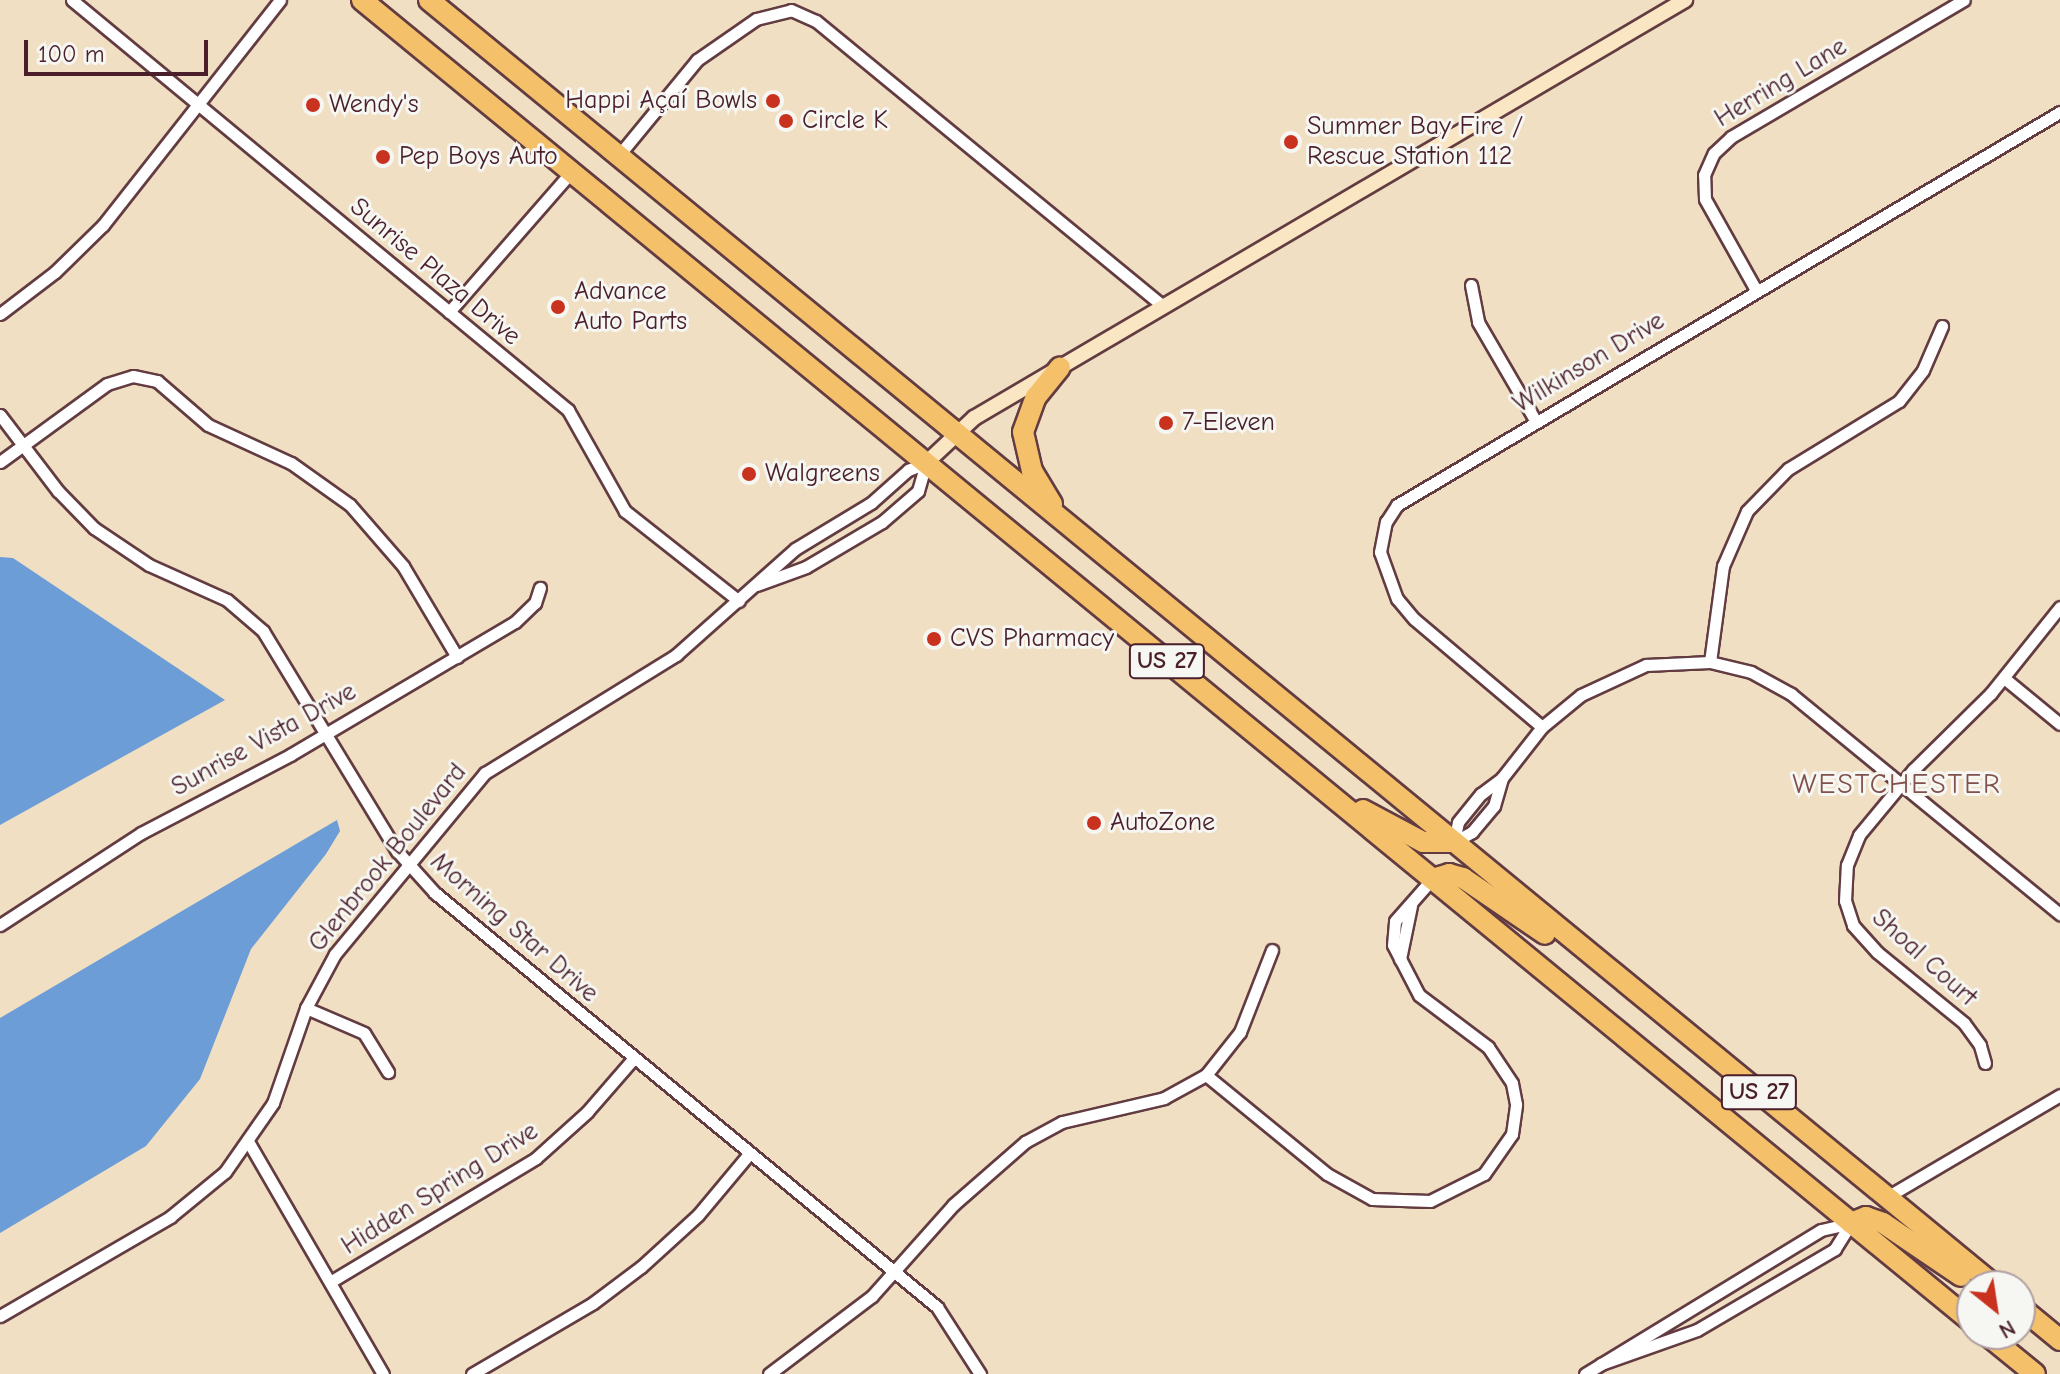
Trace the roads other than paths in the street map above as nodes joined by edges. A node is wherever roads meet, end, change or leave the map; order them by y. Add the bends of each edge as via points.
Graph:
1 (72, 0) edge
2 (280, 0) edge
3 (362, 0) edge
4 (1685, 0) edge
5 (1964, 0) edge
6 (431, 3) edge
7 (198, 102) junction
8 (2060, 112) edge
9 (619, 155) junction
10 (571, 172) junction
11 (1471, 285) dead end
12 (1756, 290) junction
13 (1163, 306) junction
14 (449, 312) junction
15 (0, 314) edge
16 (1942, 326) dead end
17 (1060, 367) junction
18 (0, 415) edge
19 (1535, 420) junction
20 (955, 433) junction
21 (25, 446) junction
22 (0, 462) edge
23 (926, 463) junction
24 (1060, 517) junction
25 (757, 585) junction
26 (540, 588) dead end
27 (739, 601) junction
28 (2060, 607) edge
29 (457, 657) junction
30 (1710, 662) junction
31 (2004, 678) junction
32 (2060, 724) edge
33 (1542, 727) junction
34 (327, 733) junction
35 (1502, 778) junction
36 (1901, 784) junction
37 (1327, 791) junction
38 (1454, 842) junction
39 (408, 864) junction
40 (1432, 879) junction
41 (2060, 914) edge
42 (0, 925) edge
43 (1272, 950) dead end
44 (306, 1008) junction
45 (1715, 1056) junction
46 (634, 1058) junction
47 (1985, 1063) dead end
48 (388, 1072) dead end
49 (1206, 1075) junction
50 (2060, 1095) edge
51 (249, 1143) junction
52 (749, 1154) junction
53 (1887, 1197) junction
54 (1851, 1223) junction
55 (1753, 1270) junction
56 (1976, 1270) edge
57 (895, 1273) junction
58 (1956, 1274) edge
59 (330, 1282) junction
60 (1765, 1290) junction
61 (1956, 1309) edge
62 (0, 1316) edge
63 (2036, 1320) edge
64 (2036, 1337) edge
65 (2060, 1340) edge
66 (2006, 1350) edge
67 (2060, 1357) edge
68 (1601, 1364) junction
69 (383, 1374) edge
70 (472, 1374) edge
71 (769, 1374) edge
72 (980, 1374) edge
73 (1585, 1374) edge
74 (2035, 1374) edge

1 - 7 street, Sunrise Plaza Drive
2 - 7 street
3 - 10 highway, US 27
4 - 13 main road
5 - 12 street, Herring Lane via 1731,137 1714,153 1704,175 1705,199
6 - 9 highway, US 27
7 - 14 street, Sunrise Plaza Drive
7 - 15 street via 103,225 55,272
8 - 12 street, Wilkinson Drive
9 - 13 street via 697,60 756,19 791,10 816,21
9 - 20 highway, US 27
10 - 14 street
10 - 23 highway, US 27
11 - 19 street via 1478,322
12 - 19 street, Wilkinson Drive
13 - 17 main road
14 - 27 street, Sunrise Plaza Drive via 577,420 625,511
16 - 30 street via 1923,370 1899,401 1788,469 1747,511 1723,566
17 - 20 main road
17 - 24 highway via 1036,397 1023,432 1032,471
18 - 21 street, Morning Star Drive
19 - 33 street, Wilkinson Drive via 1402,500 1386,522 1380,552 1389,584 1408,613
20 - 23 main road
20 - 24 highway, US 27
21 - 22 street
21 - 29 street via 107,384 133,376 157,381 208,425 291,463 350,505 403,566
21 - 34 street, Morning Star Drive via 70,504 108,539 149,565 213,592 253,621 281,655
23 - 25 street, Glenbrook Boulevard via 908,470 871,503 795,549
23 - 25 street via 918,491 882,522 806,567
23 - 37 highway, US 27
24 - 38 highway, US 27
25 - 27 street, Glenbrook Boulevard
26 - 29 street, Sunrise Vista Drive via 522,617
27 - 39 street, Glenbrook Boulevard via 676,655 494,765
28 - 31 street
29 - 34 street, Sunrise Vista Drive
30 - 33 street via 1671,661 1626,671 1589,688
30 - 36 street via 1751,672 1791,694
31 - 32 street
31 - 36 street
33 - 35 street
34 - 39 street, Morning Star Drive
34 - 42 street, Sunrise Vista Drive via 141,833
35 - 38 street via 1462,816
35 - 38 street via 1494,806 1472,832
36 - 41 street
36 - 47 street, Shoal Court via 1859,835 1845,882 1848,914 1864,940 1964,1023
37 - 38 highway via 1423,842
37 - 40 highway, US 27
38 - 45 highway, US 27
39 - 44 street, Glenbrook Boulevard via 335,954
39 - 46 street, Morning Star Drive via 457,913
40 - 45 highway via 1449,874 1463,878 1527,919 1678,1043
40 - 49 street via 1395,921 1393,945 1419,995 1488,1047 1512,1083 1516,1114 1508,1145 1493,1166 1463,1189 1407,1204 1362,1195 1327,1174
40 - 54 highway, US 27
43 - 49 street via 1240,1032
44 - 48 street via 364,1033
44 - 51 street, Glenbrook Boulevard via 278,1093
45 - 53 highway, US 27
46 - 52 street, Morning Star Drive
46 - 59 street, Hidden Spring Drive via 576,1124 529,1164
49 - 57 street via 1155,1102 1055,1125 990,1171
50 - 53 street
51 - 59 street
51 - 62 street, Glenbrook Boulevard via 182,1209
52 - 57 street, Morning Star Drive
52 - 70 street via 698,1215 641,1267 593,1303
53 - 56 highway, US 27
54 - 55 street via 1828,1226
54 - 58 highway via 1866,1217 1883,1223
54 - 60 street via 1835,1249
54 - 61 highway, US 27
55 - 60 street
55 - 68 street
57 - 71 street via 842,1323
57 - 72 street, Morning Star Drive via 942,1312
59 - 69 street
60 - 68 street via 1671,1343
63 - 65 highway
64 - 67 highway
66 - 74 highway
68 - 73 street

